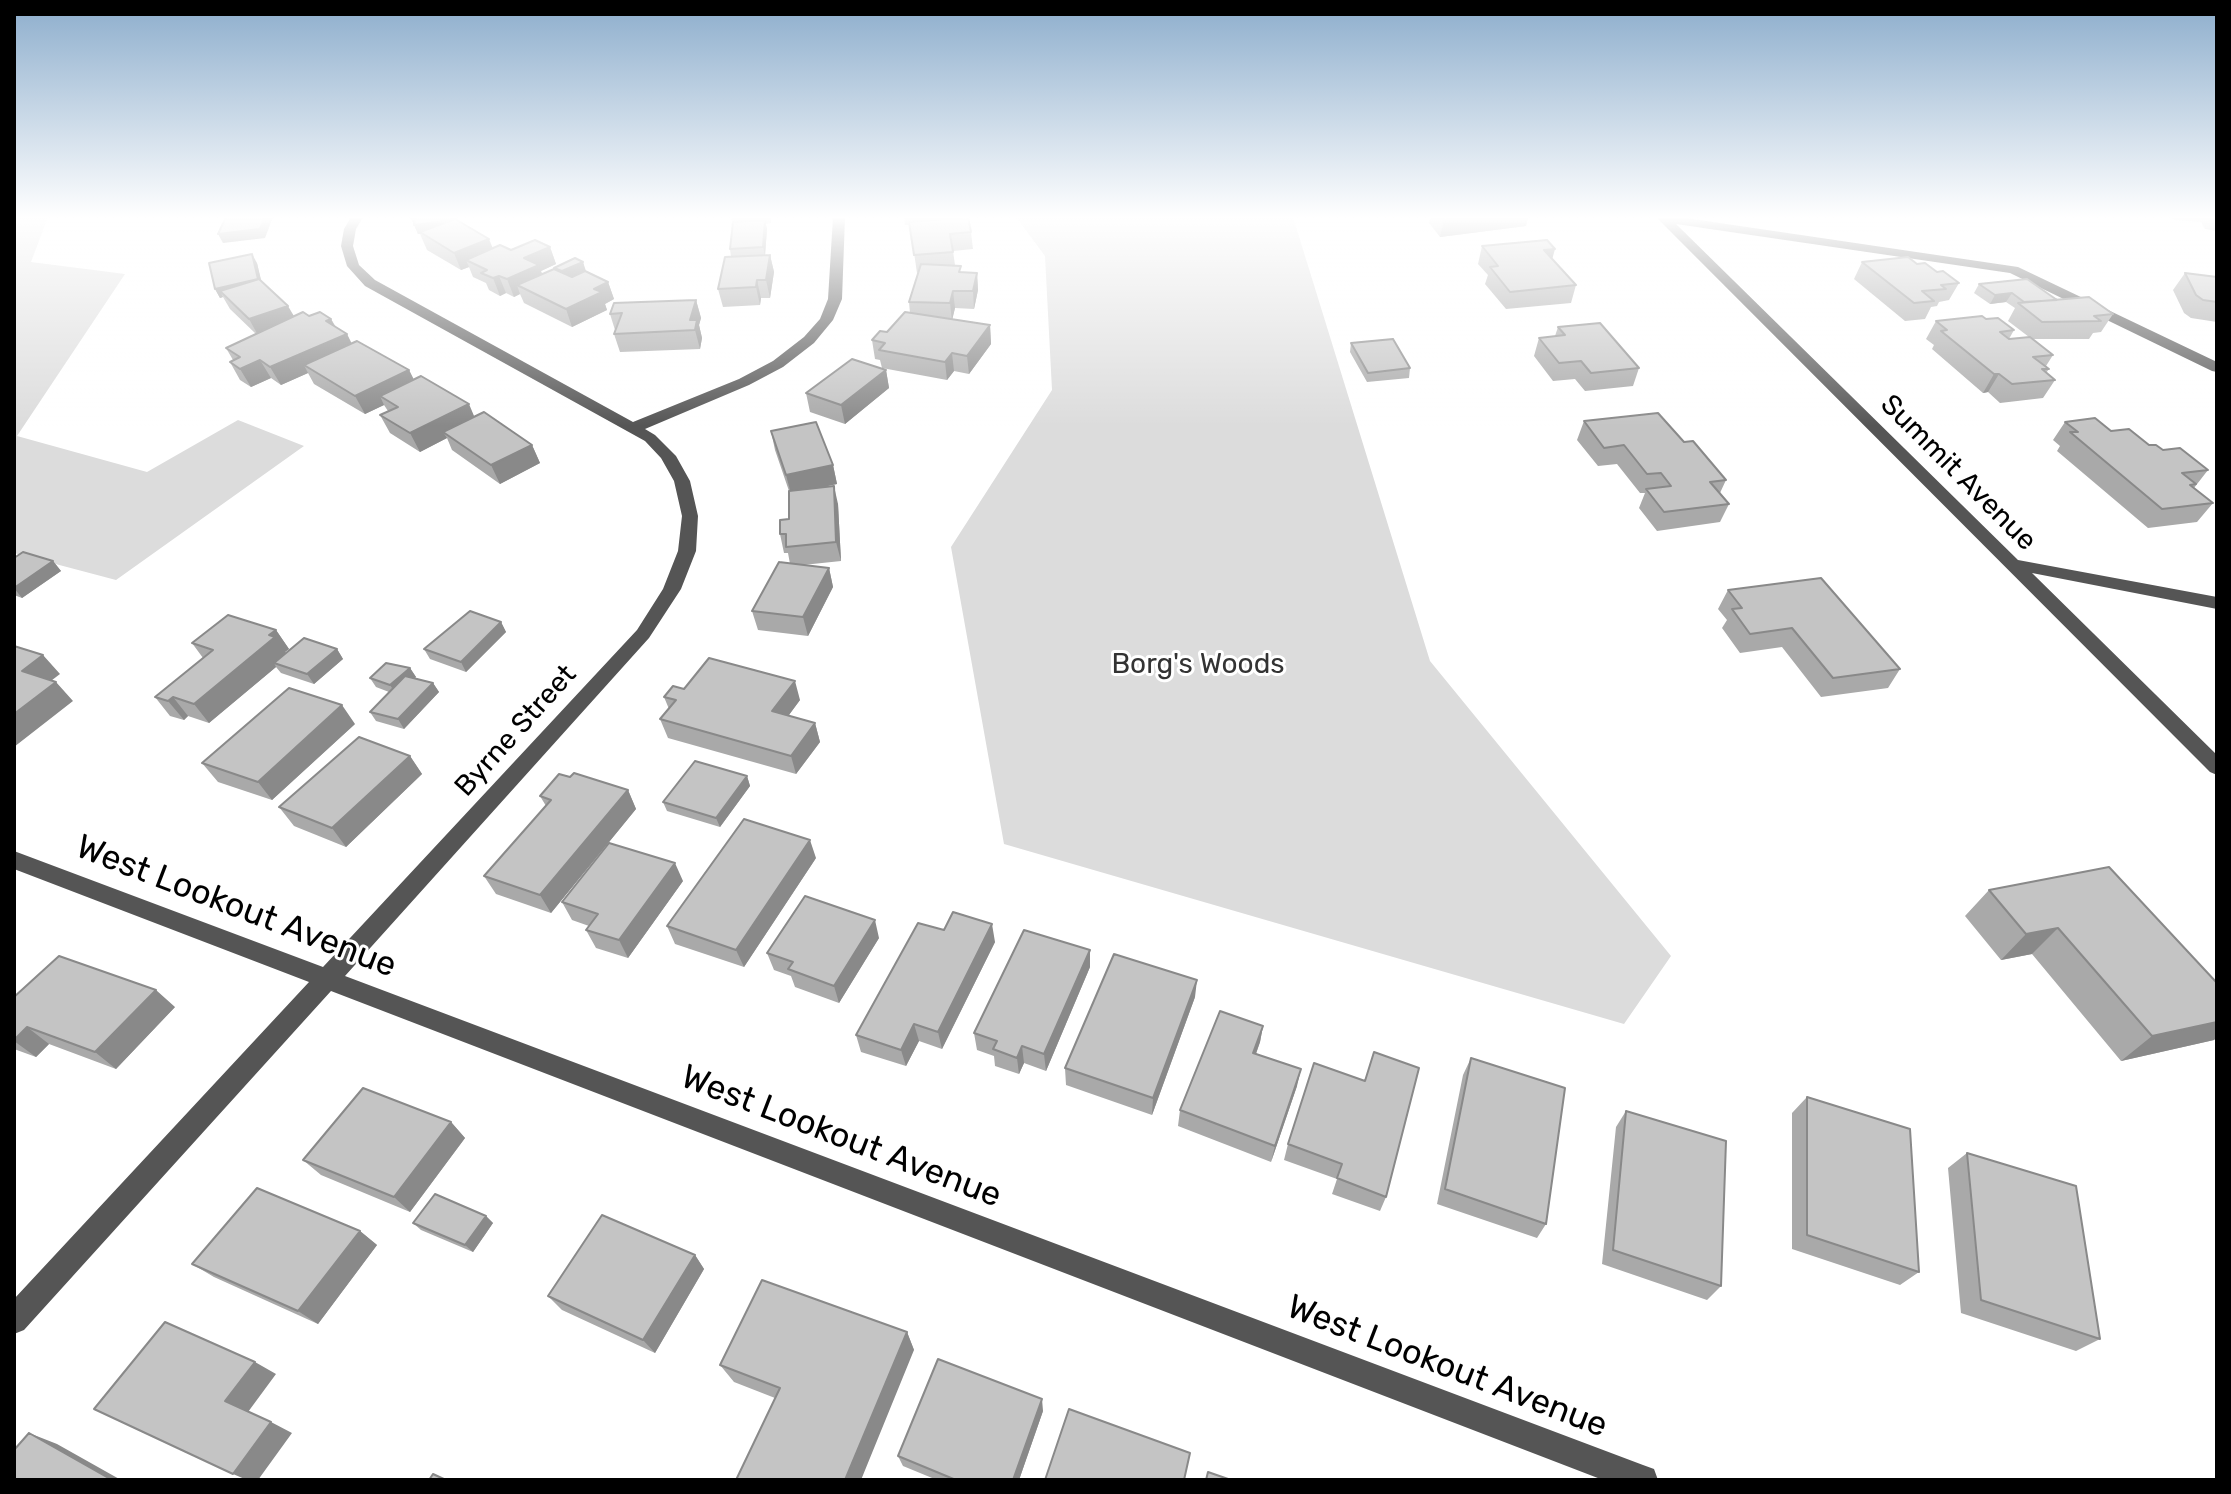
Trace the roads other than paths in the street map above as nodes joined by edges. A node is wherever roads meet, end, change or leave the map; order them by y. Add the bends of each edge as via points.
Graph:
1 (377, 287) edge
2 (836, 287) edge
3 (1733, 287) edge
4 (2048, 287) edge
5 (2217, 368) edge
6 (633, 428) junction
7 (2012, 564) junction
8 (2217, 603) edge
9 (2217, 767) edge
10 (14, 860) edge
11 (326, 980) junction
12 (14, 1320) edge
13 (1643, 1480) edge

1 - 6 street, Byrne Street
2 - 6 street via 826,320 778,364
3 - 7 street, Summit Avenue
4 - 5 street
6 - 11 street, Byrne Street via 668,456 682,481 690,516 687,551 672,589 643,634
7 - 8 street
7 - 9 street, Summit Avenue
10 - 11 street, West Lookout Avenue
11 - 12 street, Byrne Street
11 - 13 street, West Lookout Avenue

